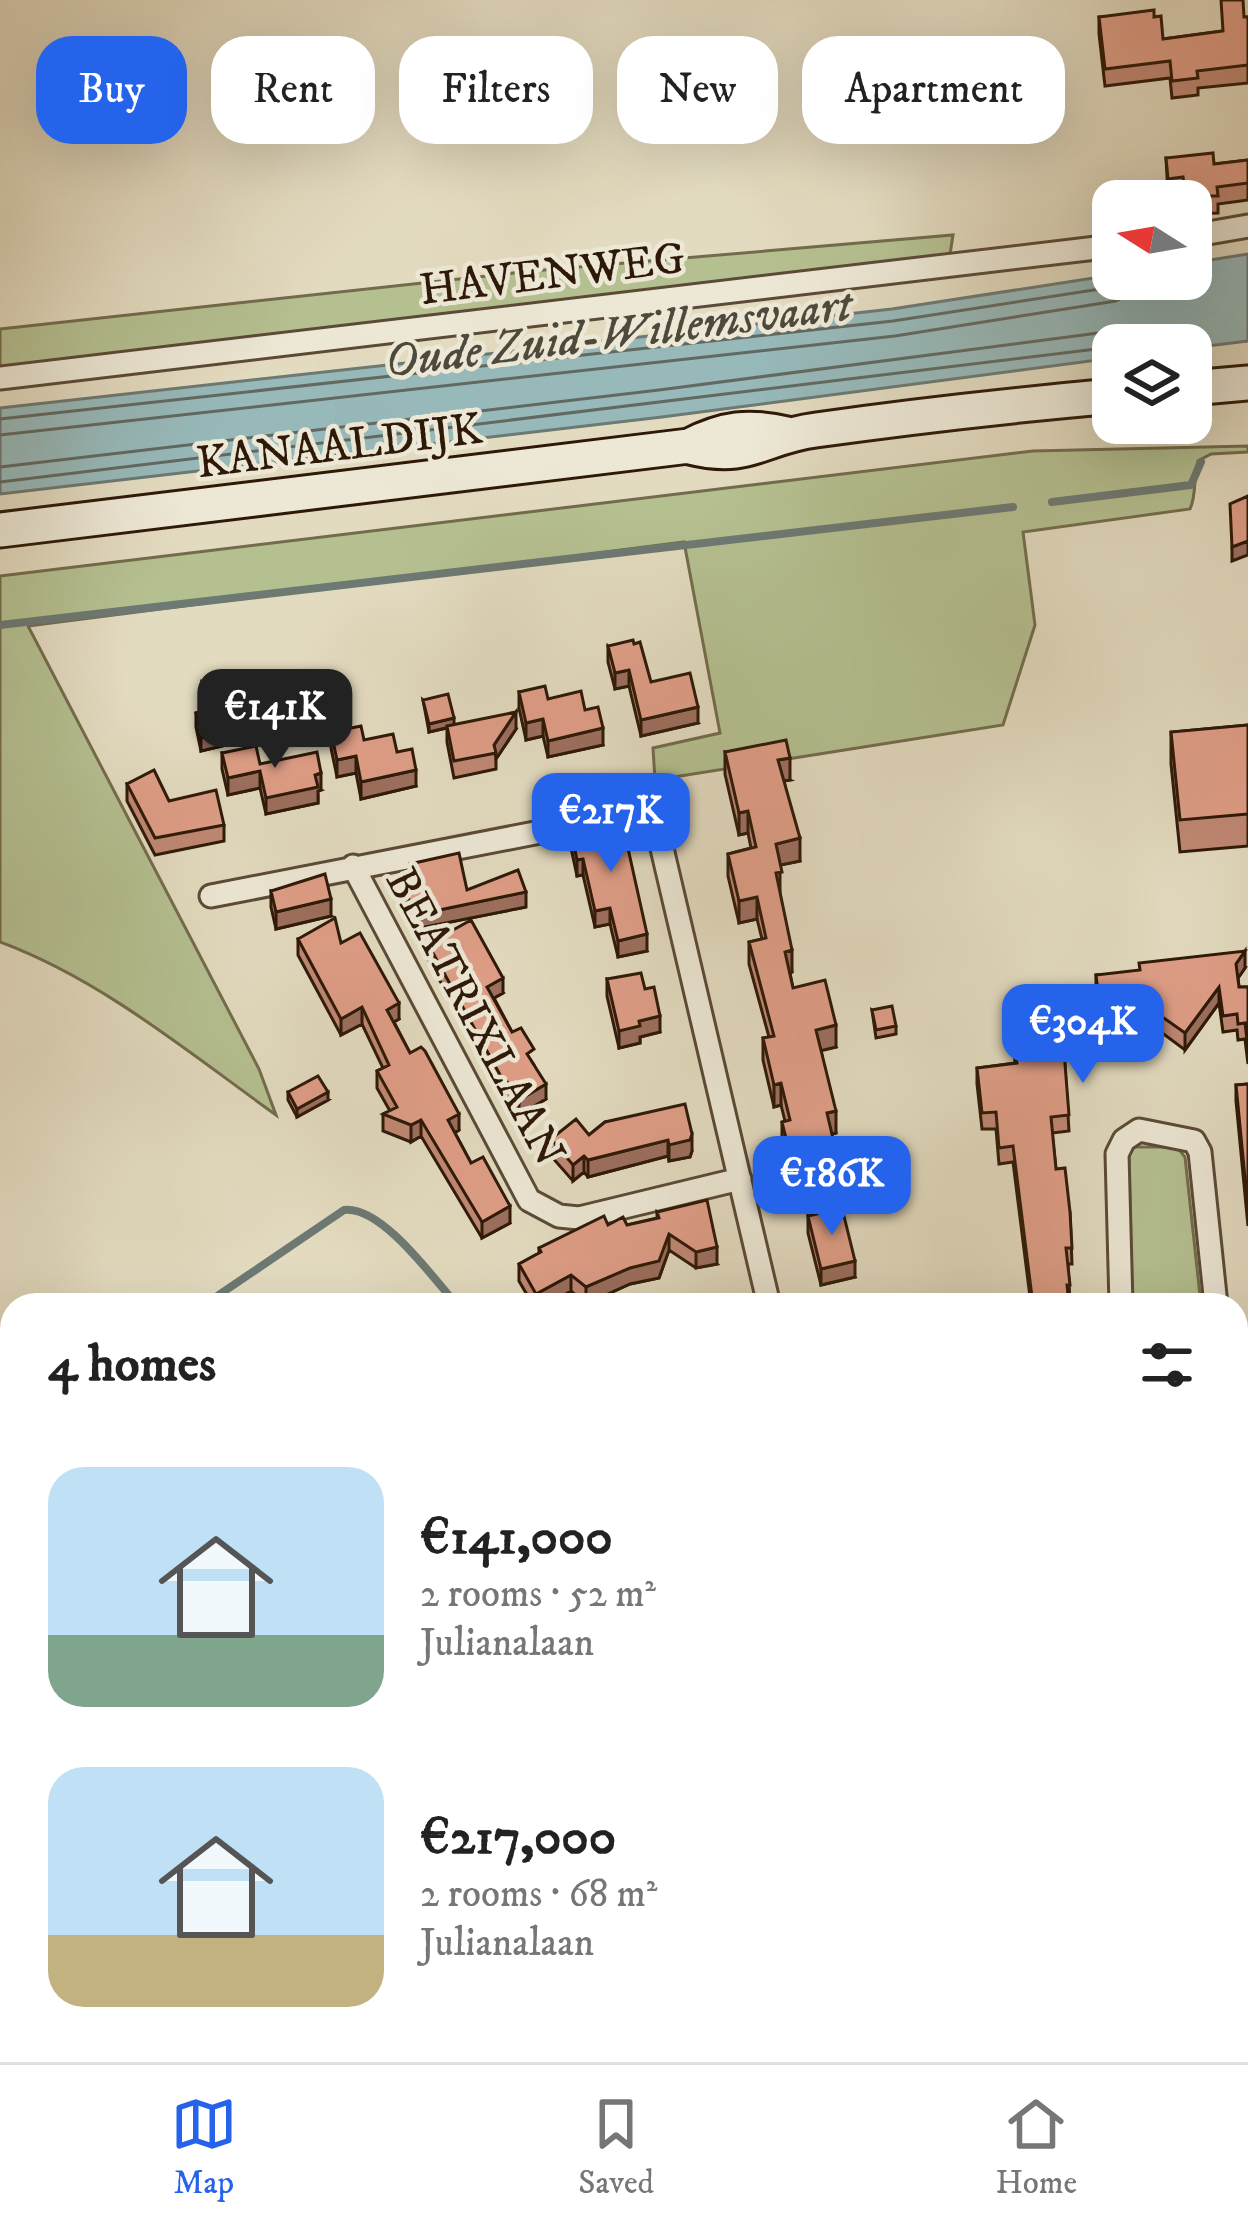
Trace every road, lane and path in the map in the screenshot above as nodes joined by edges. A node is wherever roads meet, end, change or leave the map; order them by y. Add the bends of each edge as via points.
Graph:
1 (1248, 226) edge
2 (1212, 232) edge
3 (1092, 248) edge
4 (0, 378) edge
5 (1248, 383) edge
6 (1212, 386) edge
7 (1092, 398) edge
8 (0, 530) edge
9 (353, 866) junction
10 (211, 896) dead end
11 (740, 1179) junction
12 (766, 1293) edge
13 (1121, 1293) edge
14 (1215, 1293) edge

1 - 2 street
3 - 4 street, HAVENWEG
5 - 6 main road
7 - 8 main road, KANAALDIJK via 787,434 752,426 689,446
9 - 10 street
9 - 11 street, BEATRIXLAAN via 529,1200 579,1218
9 - 11 street via 653,810
11 - 12 street
13 - 14 street via 1117,1154 1138,1130 1194,1141 1201,1153

